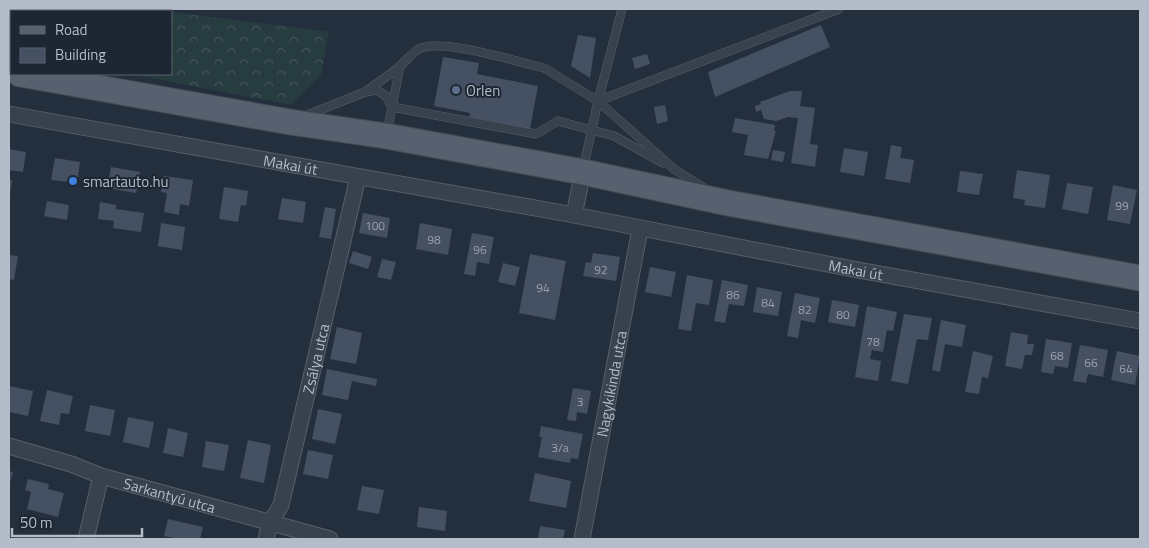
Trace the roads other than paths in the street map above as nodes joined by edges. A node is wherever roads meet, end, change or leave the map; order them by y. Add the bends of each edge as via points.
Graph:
1 (622, 9) edge
2 (839, 9) edge
3 (400, 66) junction
4 (26, 75) edge
5 (365, 92) junction
6 (598, 101) junction
7 (392, 108) junction
8 (9, 114) edge
9 (290, 122) junction
10 (592, 129) junction
11 (386, 136) junction
12 (675, 170) junction
13 (583, 172) junction
14 (358, 177) junction
15 (728, 202) junction
16 (574, 215) junction
17 (640, 229) junction
18 (1140, 278) edge
19 (1140, 321) edge
20 (9, 446) edge
21 (101, 476) junction
22 (270, 523) junction
23 (86, 539) edge
24 (266, 539) edge
25 (330, 539) edge
26 (582, 539) edge

1 - 6 lane
2 - 6 lane
3 - 5 lane
3 - 6 lane via 421,48 447,46 544,68
3 - 7 lane
4 - 9 main road
5 - 7 lane via 378,90 386,96
5 - 9 lane
6 - 10 lane
6 - 12 lane
7 - 10 lane via 536,134 558,121
7 - 11 lane
8 - 14 street, Makai út
9 - 11 main road
10 - 12 lane via 614,136
10 - 13 lane
11 - 13 main road
12 - 15 lane
13 - 15 main road
13 - 16 street
14 - 16 street, Makai út
14 - 22 street, Zsálya utca via 281,504
15 - 18 main road
16 - 17 street, Makai út
17 - 19 street, Makai út
17 - 26 street, Nagykikinda utca
20 - 21 street, Sarkantyú utca
21 - 22 street, Sarkantyú utca
21 - 23 street
22 - 24 street, Zsálya utca
22 - 25 street, Sarkantyú utca

